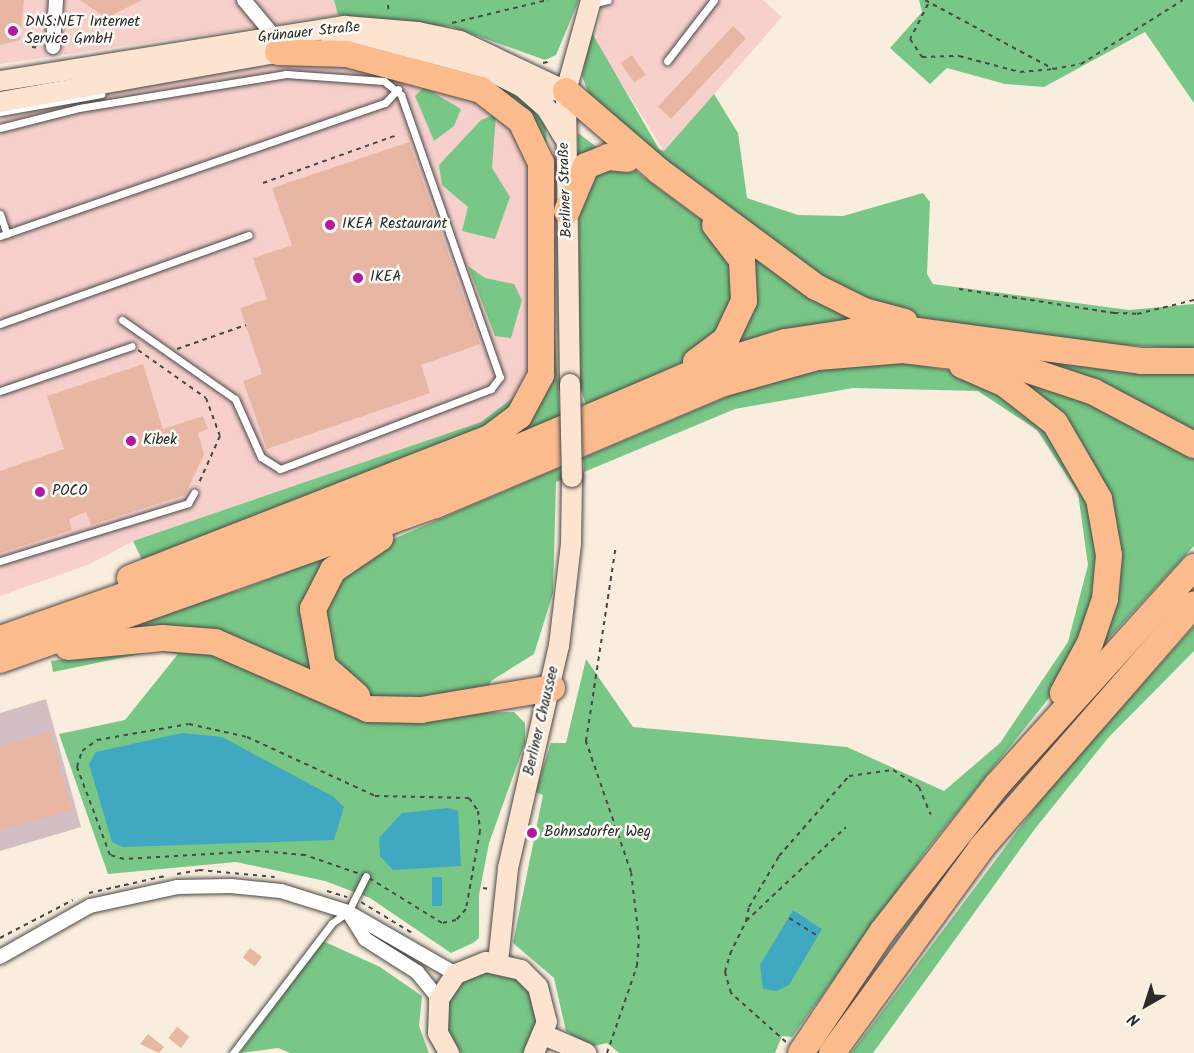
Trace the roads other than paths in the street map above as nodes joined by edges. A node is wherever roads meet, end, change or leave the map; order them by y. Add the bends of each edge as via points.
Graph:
1 (56, 0) edge
2 (714, 0) edge
3 (596, 1) edge
4 (246, 4) edge
5 (276, 44) junction
6 (53, 47) dead end
7 (667, 61) dead end
8 (160, 72) junction
9 (0, 81) edge
10 (522, 87) junction
11 (398, 89) junction
12 (0, 102) edge
13 (0, 112) edge
14 (565, 114) junction
15 (0, 128) edge
16 (627, 159) junction
17 (567, 211) junction
18 (0, 214) edge
19 (3, 235) edge
20 (249, 235) dead end
21 (122, 320) dead end
22 (0, 324) edge
23 (949, 334) junction
24 (132, 346) road end
25 (903, 350) junction
26 (1194, 362) edge
27 (0, 391) edge
28 (642, 396) junction
29 (1194, 445) edge
30 (572, 477) joint
31 (194, 493) road end
32 (436, 505) junction
33 (0, 561) edge
34 (1194, 567) edge
35 (1194, 604) edge
36 (34, 627) junction
37 (7, 650) edge
38 (552, 688) junction
39 (393, 711) junction
40 (1024, 755) junction
41 (366, 876) road end
42 (348, 912) junction
43 (0, 957) edge
44 (498, 962) junction
45 (456, 974) junction
46 (439, 999) junction
47 (544, 1035) junction
48 (796, 1049) edge
49 (233, 1053) edge
50 (449, 1053) edge
51 (534, 1053) edge
52 (585, 1053) edge
53 (832, 1053) edge

1 - 6 street
2 - 7 lane
3 - 14 main road, Berliner Straße
4 - 5 street
5 - 8 main road, Grünauer Straße
5 - 9 main road, Grünauer Straße
5 - 10 main road, Grünauer Straße via 388,45 460,60
5 - 14 main road, Grünauer Straße via 345,27 418,32 499,56
5 - 36 highway via 347,54 481,90 521,121 541,164 545,346 536,391 519,416 491,437 218,541 87,596
8 - 12 main road, Grünauer Straße
8 - 13 lane via 125,89
10 - 14 main road, Grünauer Straße
10 - 14 main road, Grünauer Straße via 547,109
11 - 15 lane via 347,74 286,74 79,108
11 - 19 lane via 384,103
11 - 21 lane via 499,384 280,470 261,457 235,399
14 - 16 highway
14 - 17 main road, Berliner Straße
14 - 23 highway via 659,171 816,287 864,311
16 - 17 highway via 596,159 586,166
16 - 28 highway via 730,238 741,260 745,288 726,339
17 - 30 main road, Berliner Straße, bridge
18 - 19 lane
20 - 22 lane
23 - 26 highway via 1122,359
23 - 28 highway via 861,331 785,342 714,364
24 - 27 lane
25 - 29 highway via 973,356 1038,371 1094,392
25 - 32 highway via 818,357 753,372
25 - 40 highway via 990,376 1033,403 1066,436 1099,499 1109,555 1101,615 1074,674
28 - 36 highway via 393,501
30 - 38 main road, Berliner Chaussee via 569,572
31 - 33 lane via 188,503
32 - 37 highway
32 - 39 highway via 342,563 326,578 313,609 316,650 334,681
34 - 40 highway
35 - 53 highway via 982,847
36 - 37 highway
37 - 39 highway via 164,638 215,642 252,654 345,703
38 - 39 highway
38 - 44 main road, Berliner Chaussee via 508,868
40 - 48 highway via 909,897
41 - 42 lane
42 - 43 street via 281,891 177,887 90,906
42 - 45 street
42 - 46 street via 365,939 417,972
42 - 49 lane via 332,923
44 - 45 main road via 476,964
44 - 47 main road via 520,970 538,987 546,1010
45 - 46 main road
46 - 50 main road via 438,1033
47 - 51 main road
47 - 52 main road

